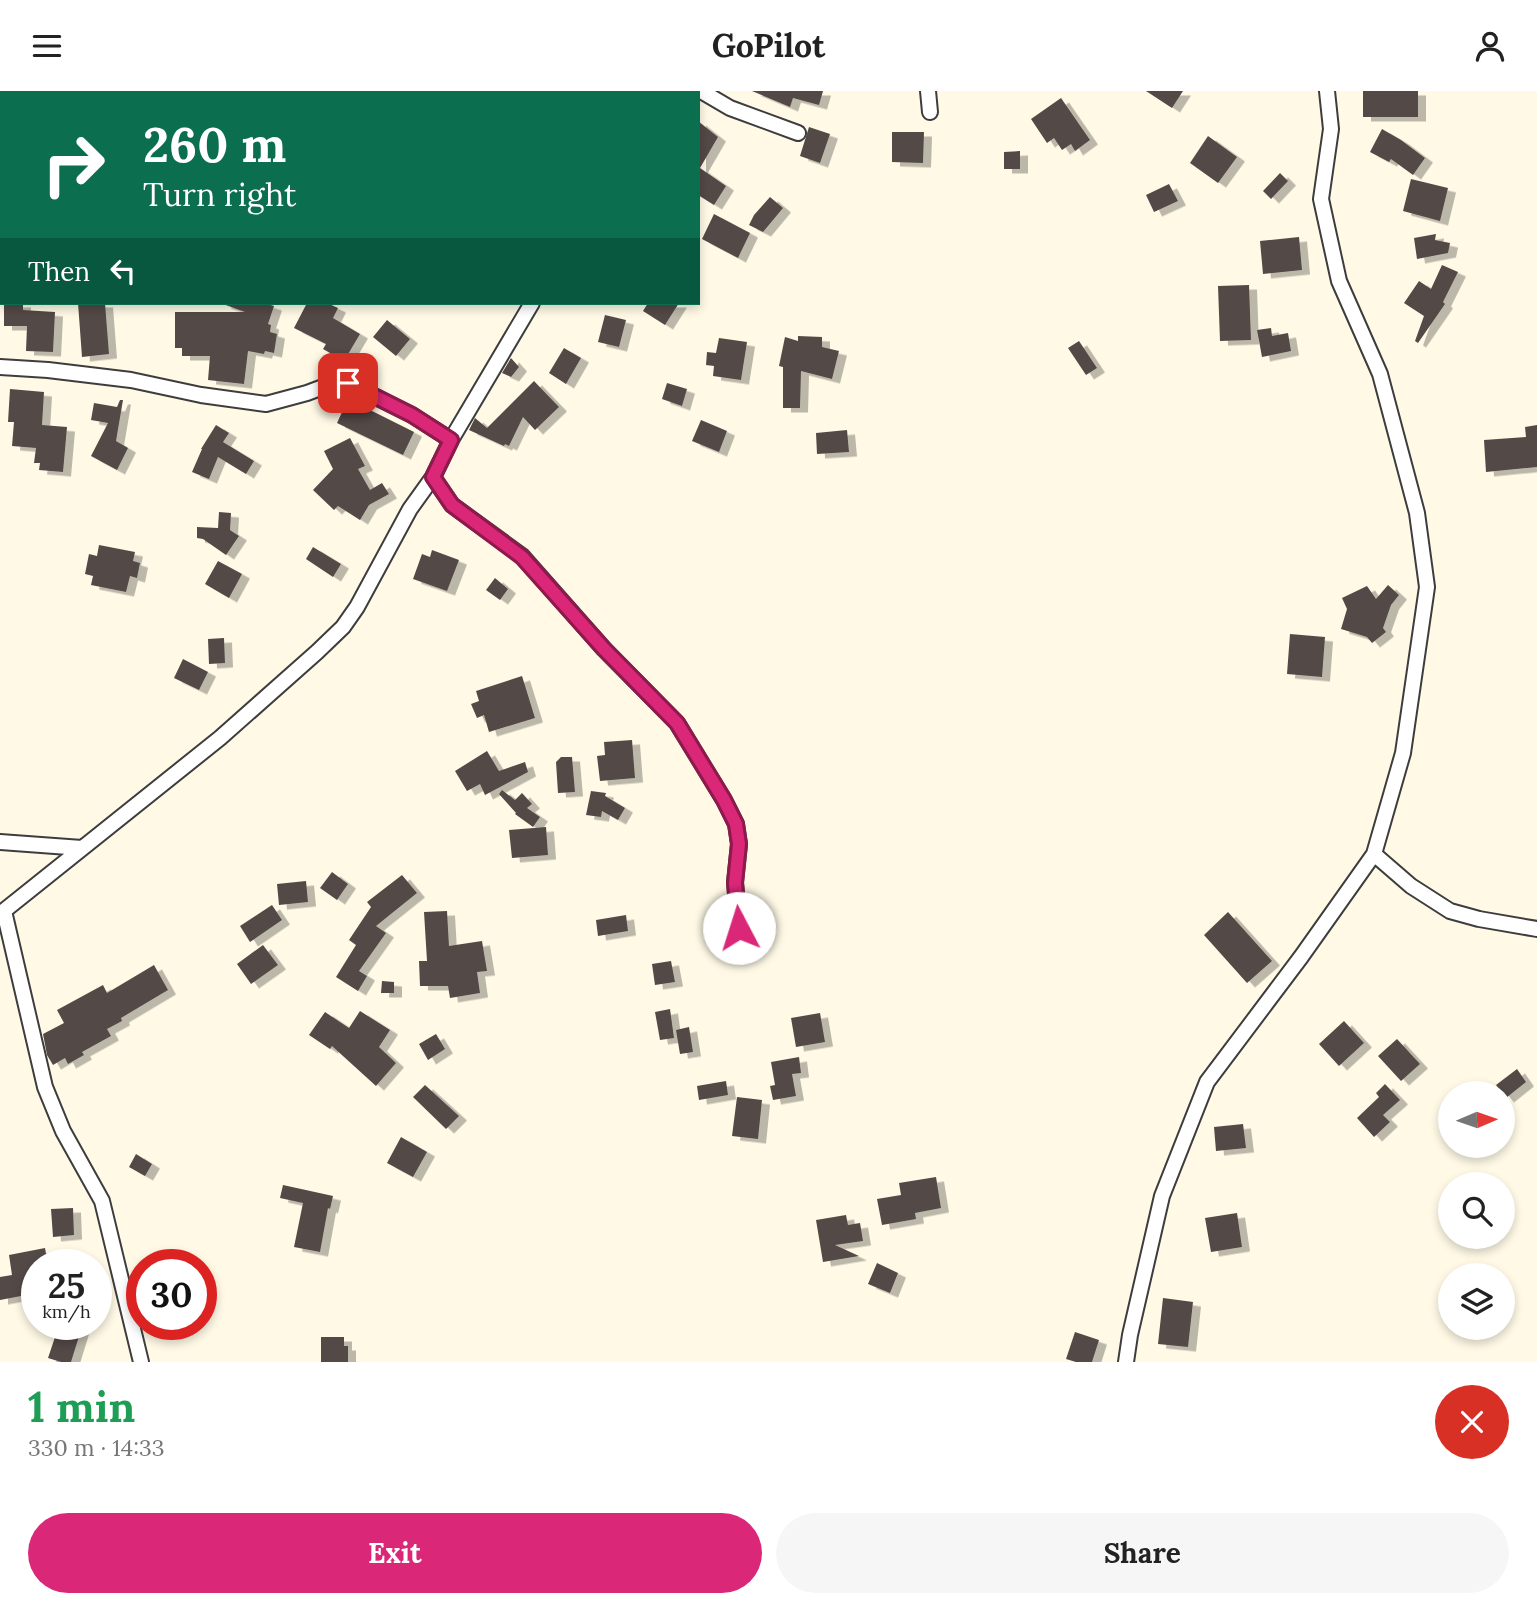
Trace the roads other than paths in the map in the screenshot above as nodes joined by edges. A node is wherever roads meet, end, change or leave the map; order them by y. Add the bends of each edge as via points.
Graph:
1 (701, 91) edge
2 (928, 91) edge
3 (1327, 91) edge
4 (930, 112) dead end
5 (798, 133) dead end
6 (531, 305) edge
7 (0, 367) edge
8 (451, 440) junction
9 (433, 477) junction
10 (0, 842) edge
11 (82, 848) junction
12 (1374, 854) junction
13 (2, 913) edge
14 (739, 928) dead end
15 (1537, 929) edge
16 (141, 1362) edge
17 (1126, 1362) edge

1 - 5 street via 730,109
2 - 4 street
3 - 12 street via 1331,129 1321,199 1339,281 1380,374 1417,513 1427,587 1403,753
6 - 8 street
7 - 8 street via 131,380 266,404 348,383
8 - 9 street
9 - 11 street via 343,627 220,738
9 - 14 street via 452,505 522,557 677,723 736,824
10 - 11 street
11 - 13 street
12 - 15 street via 1450,911
12 - 17 street via 1207,1083 1162,1196
13 - 16 street via 45,1087 63,1131 102,1201

